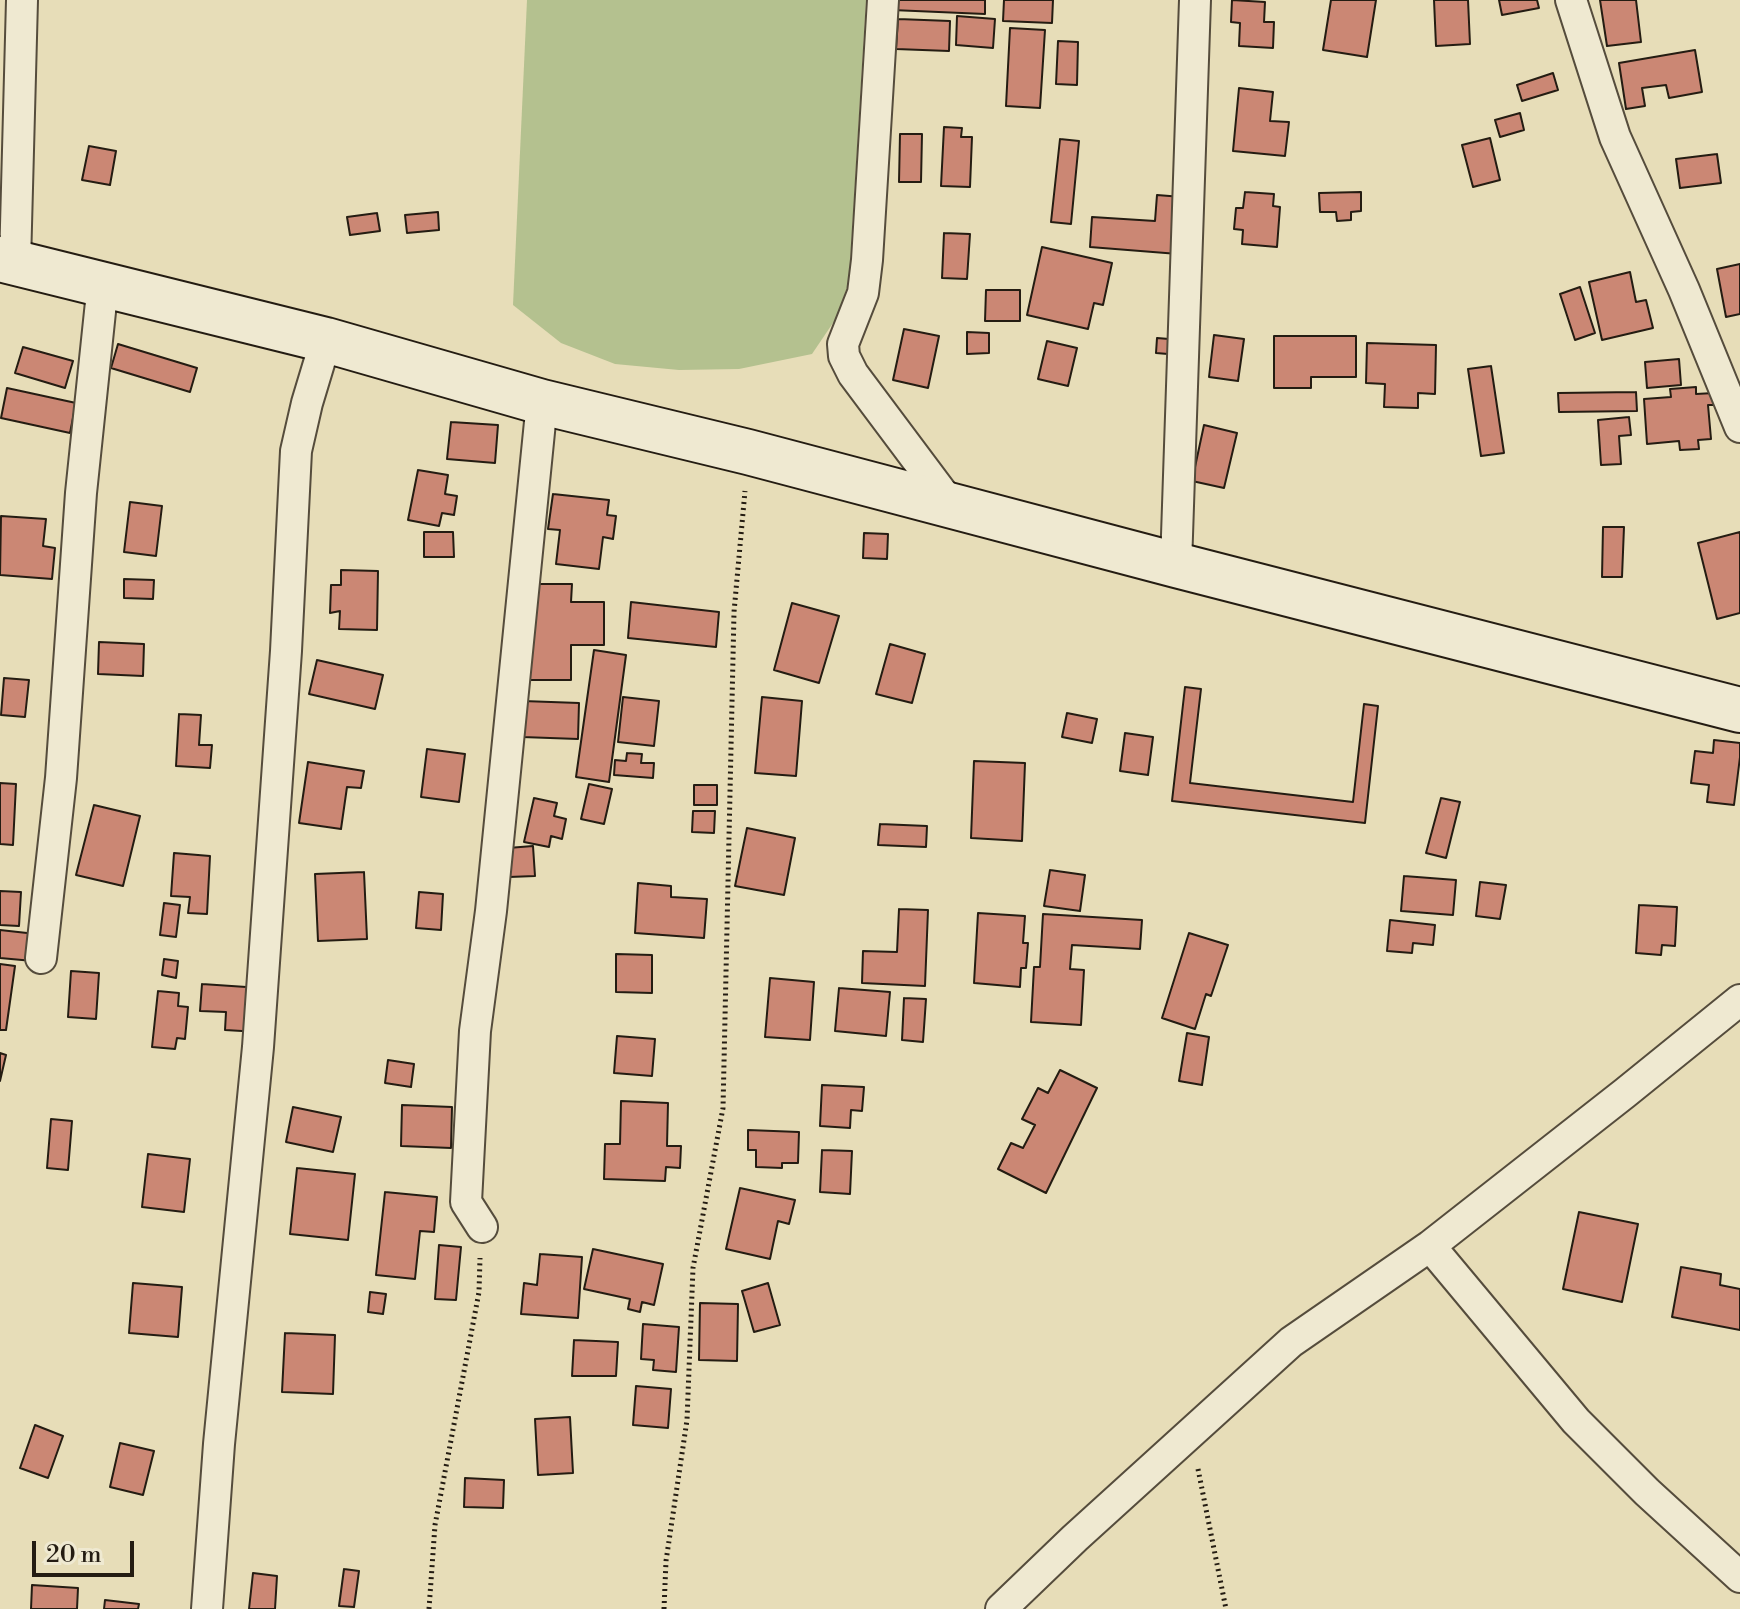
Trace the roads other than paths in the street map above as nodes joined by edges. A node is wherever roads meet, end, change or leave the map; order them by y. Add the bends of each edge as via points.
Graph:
1 (22, 0) edge
2 (883, 0) edge
3 (1195, 0) edge
4 (1571, 0) edge
5 (8, 261) edge
6 (103, 283) junction
7 (326, 340) junction
8 (542, 402) junction
9 (1740, 427) edge
10 (951, 505) junction
11 (1176, 565) junction
12 (1740, 710) edge
13 (41, 958) dead end
14 (1740, 1000) edge
15 (482, 1227) road end
16 (1430, 1246) junction
17 (1740, 1577) edge
18 (207, 1609) edge
19 (1001, 1609) edge

1 - 5 street
2 - 10 street via 867,260 844,356
3 - 11 street
4 - 9 street via 1615,137
5 - 6 street
6 - 7 street
6 - 13 street
7 - 8 street
7 - 18 street via 296,451 258,1047
8 - 10 street
8 - 15 street via 475,1031 466,1202
10 - 11 street
11 - 12 street
14 - 16 street
16 - 17 street via 1576,1421
16 - 19 street via 1291,1342

